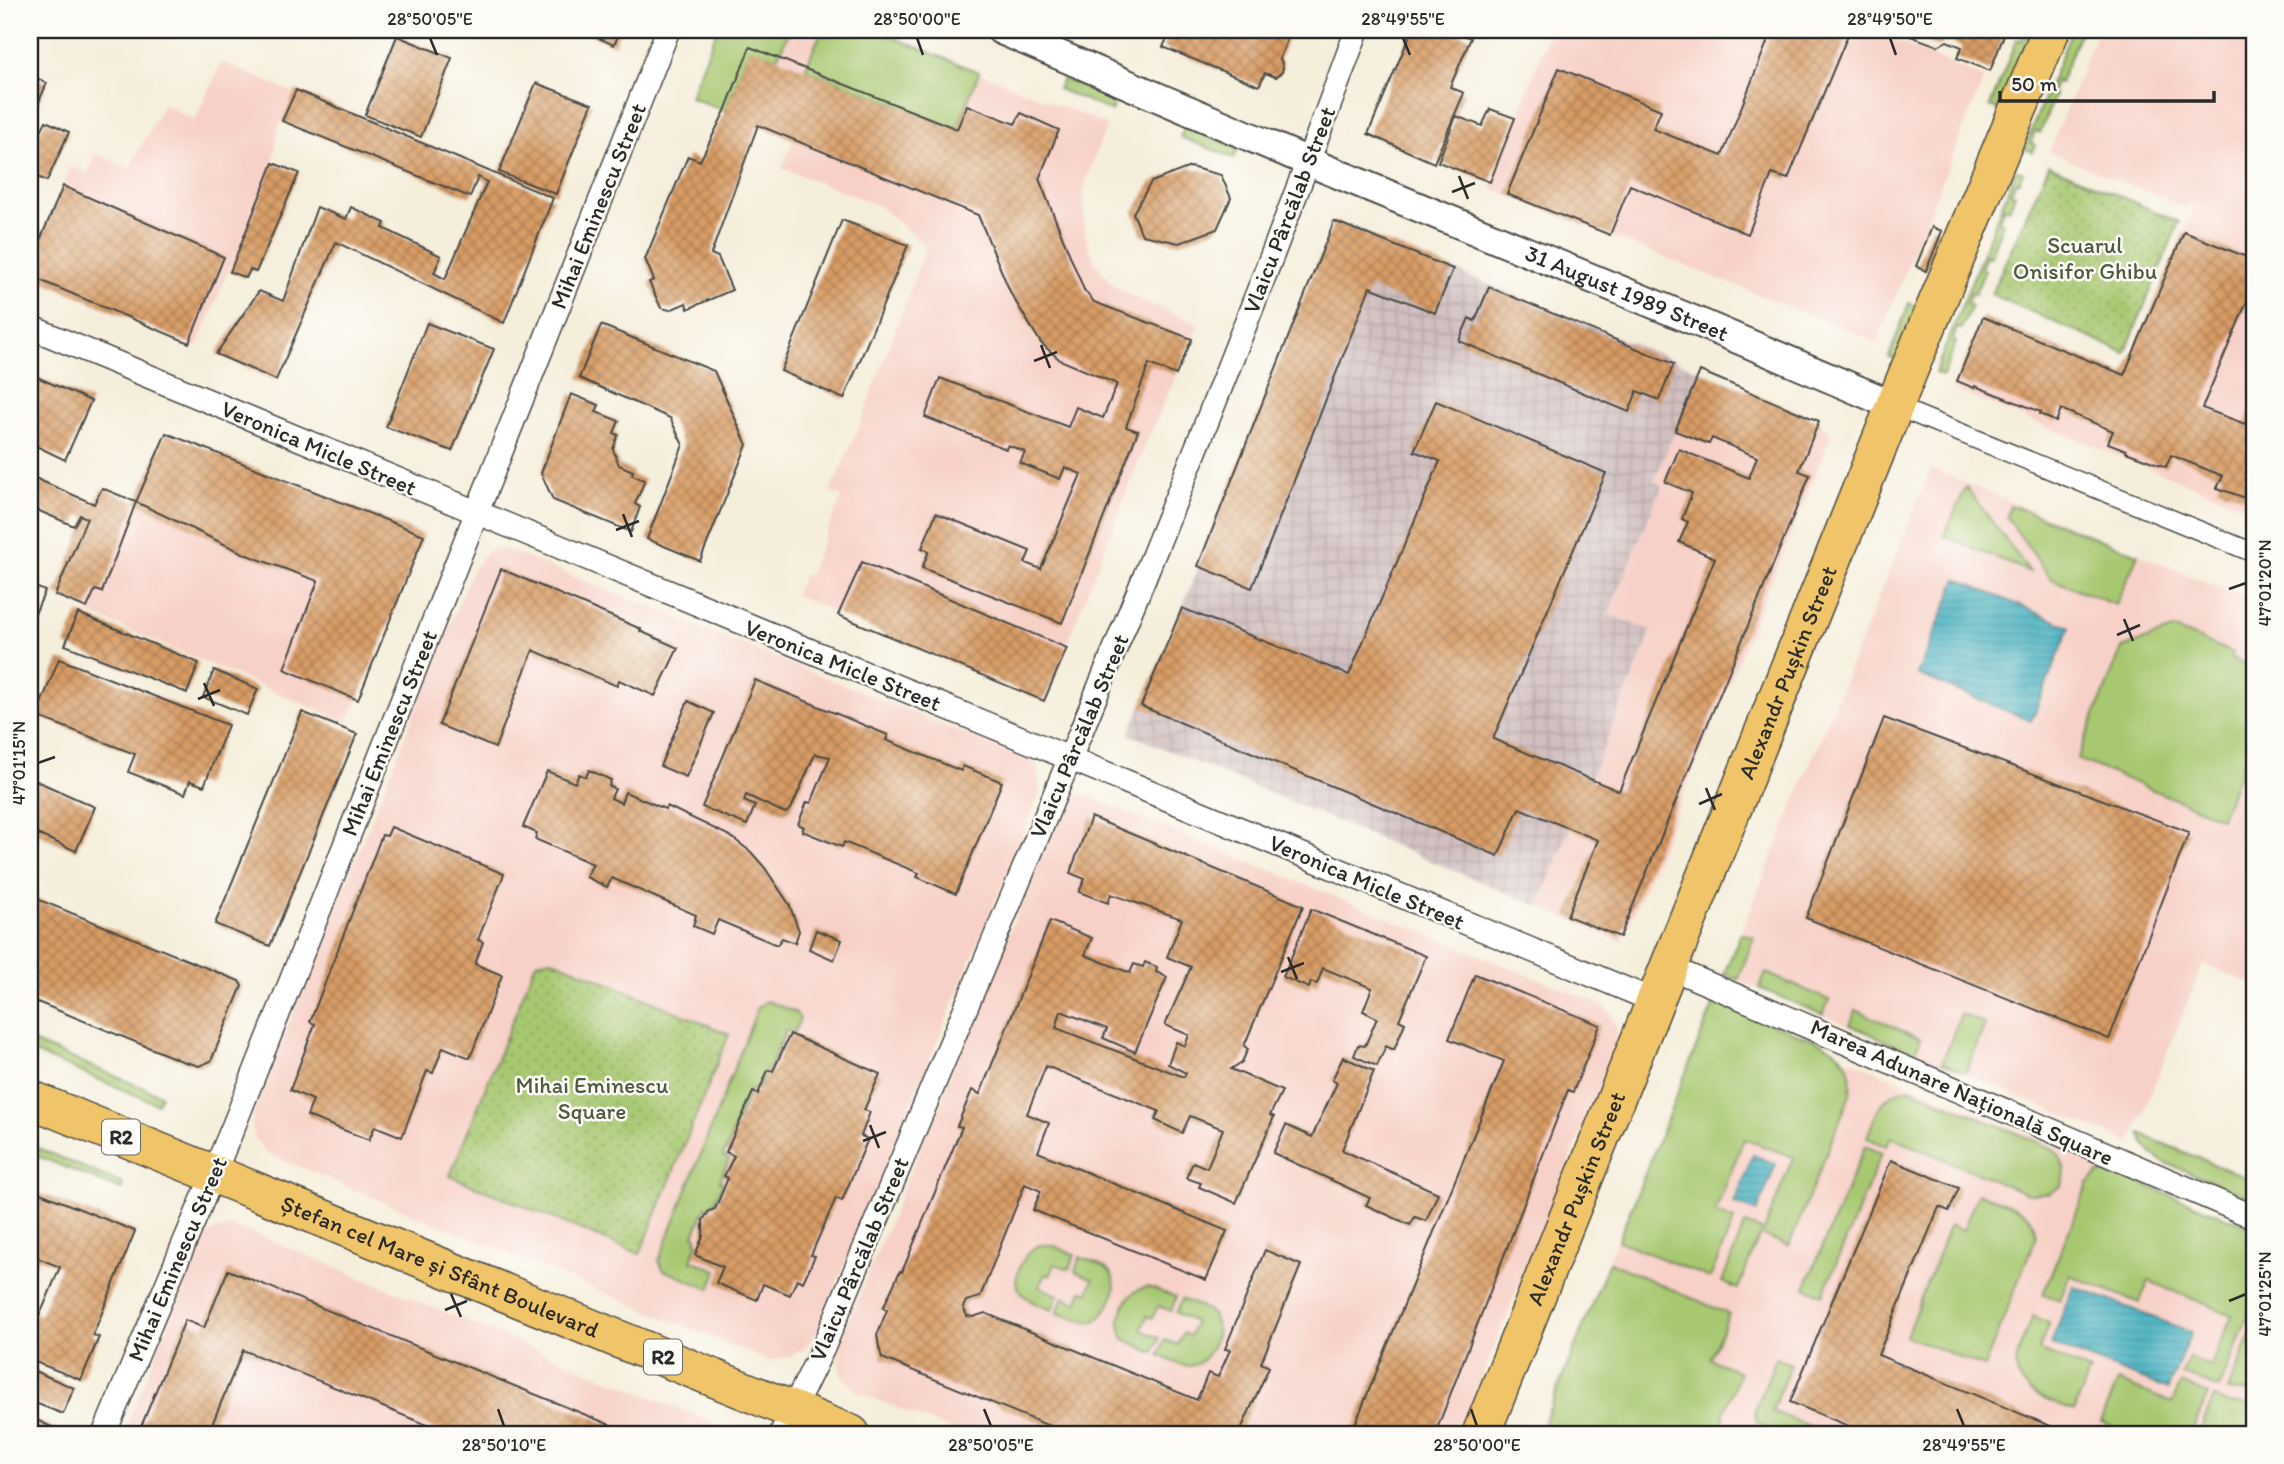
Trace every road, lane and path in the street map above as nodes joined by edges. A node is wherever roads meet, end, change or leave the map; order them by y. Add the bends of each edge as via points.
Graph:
1 (668, 30) edge
2 (1001, 30) edge
3 (1357, 30) edge
4 (2051, 30) edge
5 (1309, 162) junction
6 (30, 327) edge
7 (1895, 406) junction
8 (477, 513) junction
9 (2254, 553) edge
10 (1070, 759) junction
11 (1671, 968) junction
12 (1657, 1002) junction
13 (30, 1099) edge
14 (212, 1175) junction
15 (2254, 1217) edge
16 (787, 1422) edge
17 (104, 1434) edge
18 (851, 1434) edge
19 (1481, 1434) edge

1 - 8 street, Mihai Eminescu Street
2 - 5 street, 31 August 1989 Street
3 - 5 street, Vlaicu Pârcălab Street
4 - 7 main road, Alexandr Pușkin Street
5 - 7 street, 31 August 1989 Street
5 - 10 street, Vlaicu Pârcălab Street
6 - 8 street, Veronica Micle Street
7 - 9 street, 31 August 1989 Street
7 - 11 main road, Alexandr Pușkin Street
8 - 10 street, Veronica Micle Street
8 - 14 street, Mihai Eminescu Street
10 - 12 street, Veronica Micle Street
10 - 16 street, Vlaicu Pârcălab Street via 823,1348
11 - 12 main road, Alexandr Pușkin Street
11 - 15 street, Marea Adunare Națională Square
12 - 19 main road, Alexandr Pușkin Street
13 - 14 main road, Ștefan cel Mare și Sfânt Boulevard / R2
14 - 16 main road, Ștefan cel Mare și Sfânt Boulevard / R2
14 - 17 street, Mihai Eminescu Street
16 - 18 main road, Ștefan cel Mare și Sfânt Boulevard / R2

